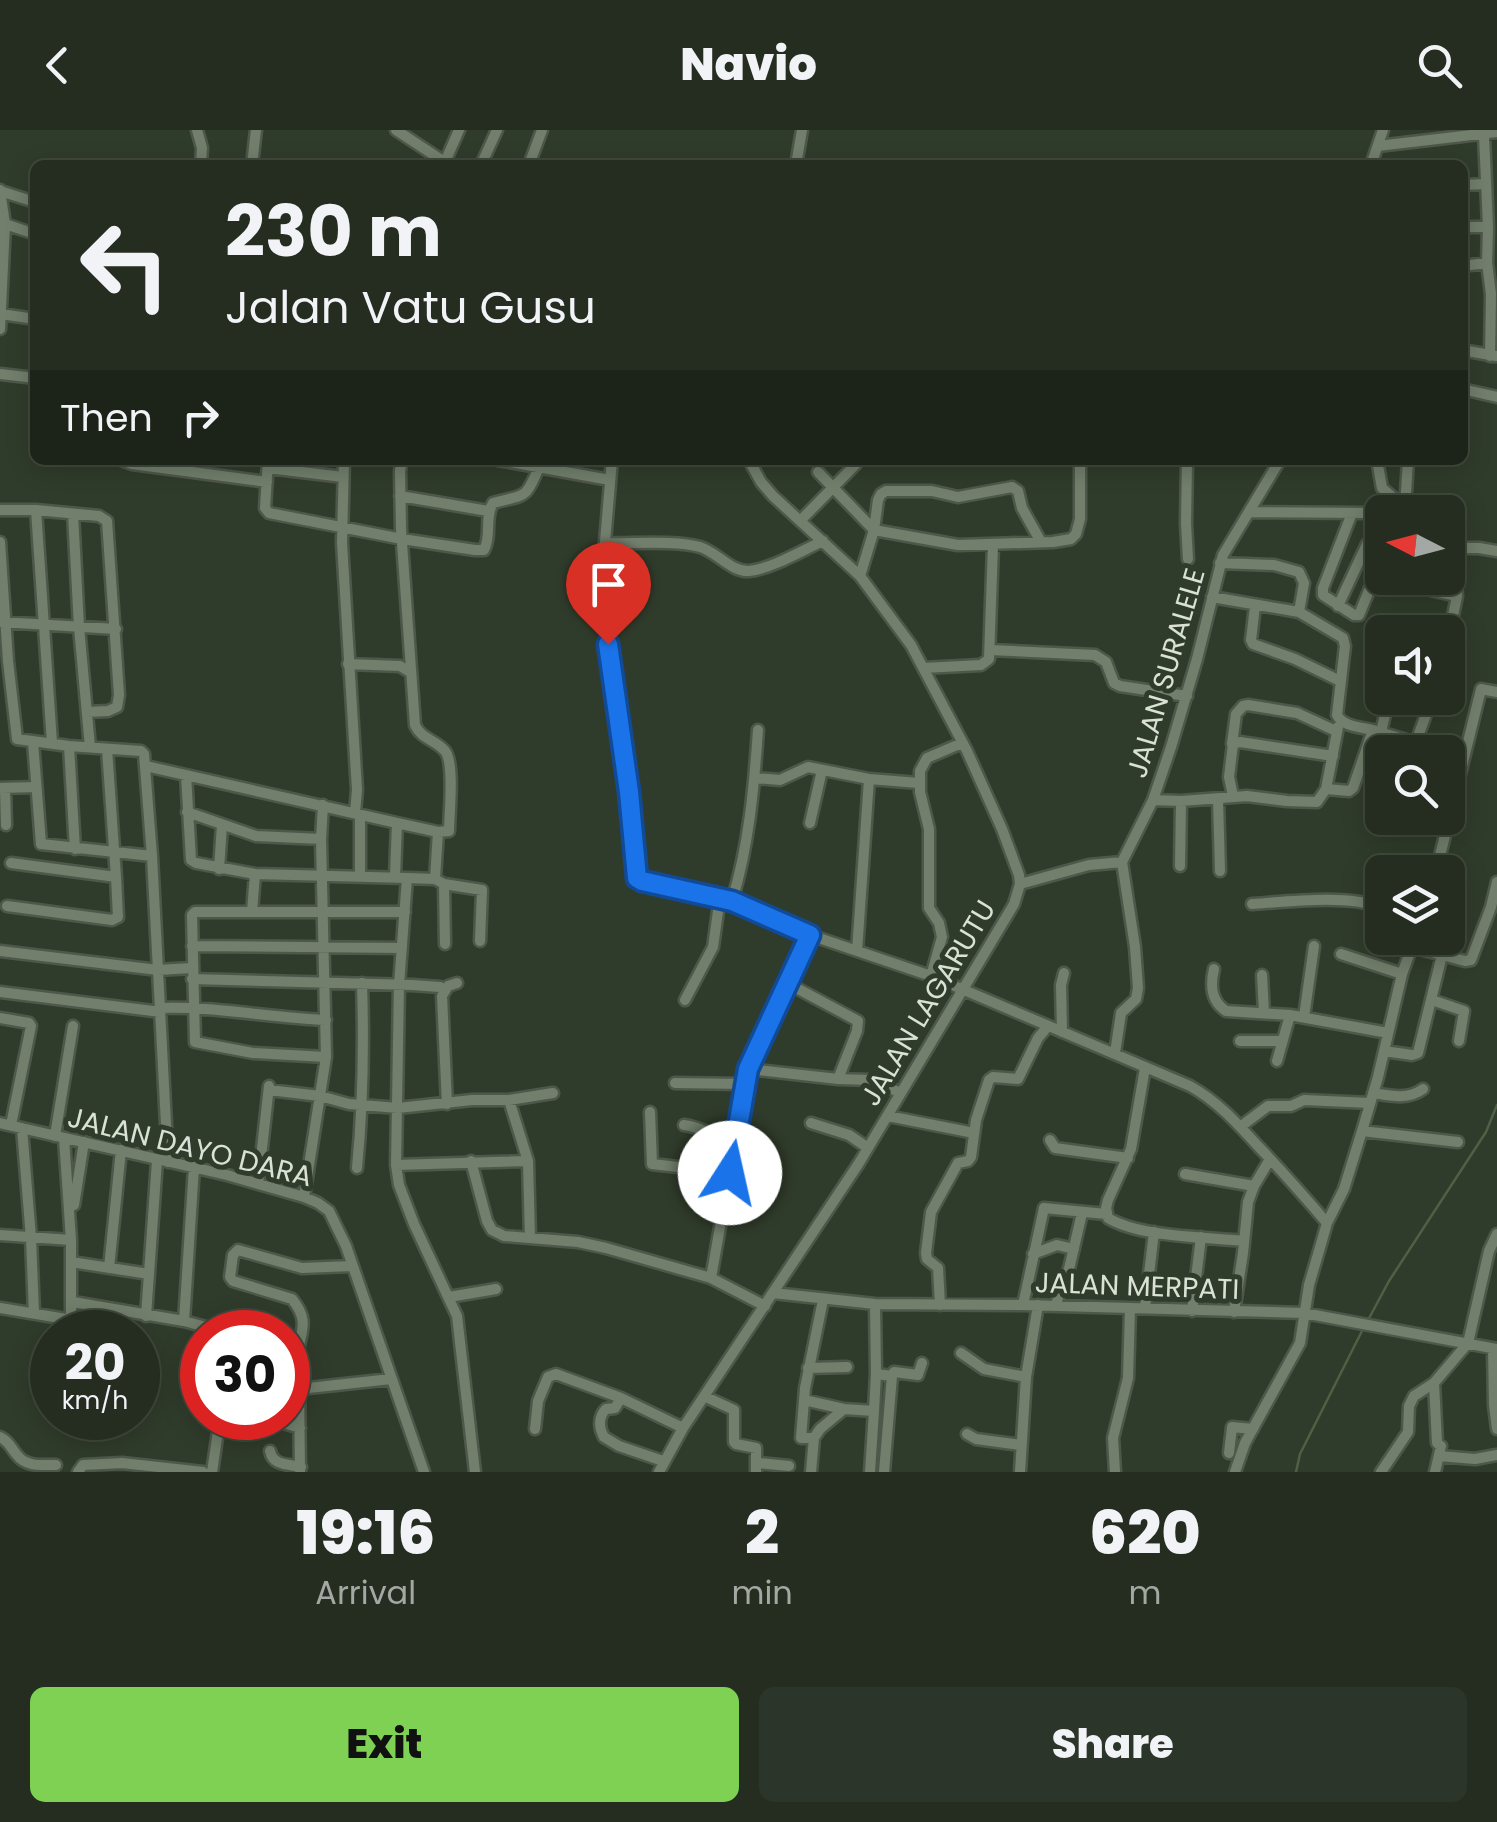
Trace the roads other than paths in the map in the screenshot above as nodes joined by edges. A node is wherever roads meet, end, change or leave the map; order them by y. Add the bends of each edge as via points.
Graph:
1 (197, 130) edge
2 (256, 130) edge
3 (396, 130) edge
4 (459, 130) edge
5 (497, 130) edge
6 (542, 130) edge
7 (802, 130) edge
8 (1383, 130) edge
9 (1497, 132) edge
10 (1468, 133) edge
11 (1428, 135) edge
12 (1484, 135) junction
13 (1378, 146) junction
14 (201, 160) edge
15 (253, 160) edge
16 (441, 160) edge
17 (448, 160) edge
18 (483, 160) edge
19 (531, 160) edge
20 (797, 160) edge
21 (1373, 160) edge
22 (1486, 184) junction
23 (1468, 185) edge
24 (0, 190) edge
25 (30, 200) edge
26 (5, 224) junction
27 (1488, 226) junction
28 (1468, 227) edge
29 (30, 232) edge
30 (1487, 264) junction
31 (1468, 266) edge
32 (1, 314) edge
33 (30, 318) edge
34 (0, 328) edge
35 (1468, 351) edge
36 (1494, 356) edge
37 (0, 374) edge
38 (30, 377) edge
39 (1468, 390) edge
40 (1497, 397) edge
41 (139, 465) edge
42 (268, 465) edge
43 (273, 465) edge
44 (344, 465) edge
45 (402, 465) edge
46 (524, 465) edge
47 (612, 465) edge
48 (752, 465) edge
49 (855, 465) edge
50 (1080, 465) edge
51 (1187, 465) edge
52 (1277, 465) edge
53 (1377, 465) edge
54 (1408, 465) edge
55 (540, 468) junction
56 (818, 472) dead end
57 (343, 478) junction
58 (610, 480) junction
59 (266, 482) junction
60 (832, 488) junction
61 (1390, 495) edge
62 (1408, 495) edge
63 (400, 496) junction
64 (0, 510) edge
65 (36, 510) junction
66 (488, 511) junction
67 (1250, 512) junction
68 (1352, 513) junction
69 (73, 514) junction
70 (1365, 514) edge
71 (800, 520) junction
72 (342, 528) junction
73 (874, 530) junction
74 (402, 539) junction
75 (823, 541) junction
76 (0, 542) edge
77 (1041, 542) junction
78 (604, 543) junction
79 (993, 544) junction
80 (1465, 547) edge
81 (1365, 548) edge
82 (1497, 551) edge
83 (1188, 559) dead end
84 (1220, 563) junction
85 (860, 576) junction
86 (1368, 595) edge
87 (1452, 595) edge
88 (1457, 596) joint
89 (1212, 597) junction
90 (1255, 606) junction
91 (1338, 606) junction
92 (1298, 612) junction
93 (1453, 615) edge
94 (2, 622) edge
95 (42, 625) junction
96 (79, 627) junction
97 (116, 630) junction
98 (990, 650) junction
99 (348, 664) junction
100 (923, 668) junction
101 (410, 672) junction
102 (1340, 681) junction
103 (1497, 692) edge
104 (1187, 696) junction
105 (87, 712) junction
106 (1383, 715) edge
107 (1338, 726) junction
108 (758, 730) dead end
109 (1377, 731) junction
110 (1391, 735) edge
111 (32, 742) junction
112 (962, 742) junction
113 (52, 744) junction
114 (1232, 744) junction
115 (69, 746) junction
116 (90, 747) junction
117 (107, 749) junction
118 (1465, 750) edge
119 (1333, 756) junction
120 (146, 766) junction
121 (822, 770) junction
122 (186, 775) junction
123 (755, 778) junction
124 (869, 779) junction
125 (919, 783) junction
126 (36, 786) junction
127 (2, 788) edge
128 (1326, 789) junction
129 (1233, 796) junction
130 (1218, 799) junction
131 (1153, 800) junction
132 (1181, 801) junction
133 (323, 805) junction
134 (187, 812) junction
135 (358, 814) junction
136 (397, 823) junction
137 (810, 823) dead end
138 (222, 824) junction
139 (6, 825) dead end
140 (438, 832) junction
141 (321, 839) junction
142 (75, 849) junction
143 (114, 852) junction
144 (152, 856) junction
145 (1122, 862) junction
146 (11, 863) dead end
147 (1180, 866) dead end
148 (219, 869) junction
149 (1220, 871) dead end
150 (255, 874) junction
151 (322, 876) junction
152 (360, 876) junction
153 (116, 877) junction
154 (401, 877) junction
155 (440, 882) junction
156 (1497, 882) edge
157 (1020, 884) junction
158 (720, 897) junction
159 (732, 901) junction
160 (1365, 903) edge
161 (1252, 904) dead end
162 (7, 906) dead end
163 (252, 912) junction
164 (323, 912) junction
165 (405, 912) junction
166 (810, 935) junction
167 (480, 942) dead end
168 (444, 944) dead end
169 (192, 946) junction
170 (1314, 946) dead end
171 (324, 947) junction
172 (402, 948) junction
173 (0, 951) edge
174 (857, 951) junction
175 (1341, 954) dead end
176 (1409, 955) edge
177 (1442, 955) joint
178 (1214, 969) dead end
179 (158, 970) junction
180 (1064, 973) dead end
181 (192, 974) junction
182 (1402, 974) junction
183 (1262, 975) dead end
184 (931, 976) junction
185 (362, 983) junction
186 (458, 983) dead end
187 (787, 983) junction
188 (326, 984) junction
189 (398, 984) junction
190 (962, 990) junction
191 (445, 991) junction
192 (0, 992) edge
193 (685, 1000) dead end
194 (1432, 1000) junction
195 (193, 1008) junction
196 (160, 1010) junction
197 (1264, 1013) junction
198 (1290, 1015) junction
199 (0, 1018) edge
200 (1304, 1018) junction
201 (326, 1020) junction
202 (73, 1026) dead end
203 (1048, 1026) junction
204 (1062, 1032) junction
205 (1388, 1033) junction
206 (1240, 1040) dead end
207 (1282, 1041) junction
208 (1460, 1042) dead end
209 (1384, 1051) junction
210 (1115, 1053) junction
211 (326, 1057) junction
212 (1277, 1061) dead end
213 (1145, 1068) junction
214 (748, 1069) junction
215 (838, 1080) junction
216 (674, 1083) dead end
217 (745, 1084) junction
218 (1423, 1089) dead end
219 (552, 1093) dead end
220 (902, 1094) junction
221 (320, 1096) junction
222 (1372, 1098) junction
223 (509, 1100) junction
224 (447, 1104) junction
225 (362, 1106) junction
226 (398, 1108) junction
227 (650, 1112) dead end
228 (888, 1116) junction
229 (811, 1123) dead end
230 (684, 1125) dead end
231 (11, 1126) edge
232 (1240, 1127) junction
233 (1362, 1131) junction
234 (974, 1133) junction
235 (60, 1137) junction
236 (1050, 1140) dead end
237 (84, 1142) junction
238 (735, 1142) junction
239 (1458, 1142) dead end
240 (868, 1148) junction
241 (122, 1150) junction
242 (1128, 1158) junction
243 (1270, 1159) junction
244 (472, 1161) junction
245 (528, 1161) junction
246 (162, 1162) junction
247 (396, 1165) junction
248 (194, 1168) junction
249 (357, 1168) dead end
250 (730, 1173) junction
251 (1185, 1174) dead end
252 (258, 1184) junction
253 (1254, 1186) junction
254 (304, 1197) junction
255 (1082, 1213) junction
256 (1106, 1214) junction
257 (70, 1223) junction
258 (1327, 1223) junction
259 (1154, 1232) junction
260 (0, 1235) edge
261 (1200, 1237) junction
262 (31, 1238) junction
263 (530, 1238) junction
264 (1495, 1239) edge
265 (71, 1240) junction
266 (1244, 1241) junction
267 (1074, 1248) junction
268 (1034, 1254) junction
269 (71, 1262) junction
270 (352, 1266) junction
271 (110, 1268) junction
272 (149, 1274) junction
273 (712, 1278) junction
274 (496, 1289) dead end
275 (773, 1293) junction
276 (448, 1296) junction
277 (823, 1300) junction
278 (72, 1302) junction
279 (875, 1304) junction
280 (1022, 1304) junction
281 (940, 1305) junction
282 (765, 1306) junction
283 (1038, 1306) junction
284 (1056, 1306) junction
285 (0, 1308) edge
286 (1130, 1308) junction
287 (1145, 1308) junction
288 (34, 1310) edge
289 (71, 1310) edge
290 (114, 1310) edge
291 (146, 1310) edge
292 (185, 1310) edge
293 (299, 1310) edge
294 (1192, 1311) junction
295 (30, 1312) edge
296 (1234, 1312) junction
297 (1304, 1313) junction
298 (1468, 1343) junction
299 (1495, 1349) edge
300 (961, 1353) dead end
301 (922, 1363) dead end
302 (847, 1366) dead end
303 (808, 1368) junction
304 (876, 1374) junction
305 (892, 1376) junction
306 (1026, 1378) junction
307 (391, 1380) junction
308 (1434, 1383) junction
309 (310, 1388) edge
310 (706, 1397) junction
311 (621, 1398) junction
312 (804, 1400) junction
313 (844, 1409) junction
314 (874, 1411) junction
315 (684, 1428) junction
316 (1253, 1429) junction
317 (535, 1430) dead end
318 (1497, 1430) edge
319 (967, 1434) dead end
320 (0, 1437) edge
321 (814, 1438) junction
322 (217, 1440) edge
323 (300, 1440) edge
324 (1021, 1445) junction
325 (270, 1451) dead end
326 (1228, 1453) dead end
327 (1497, 1455) edge
328 (1438, 1456) junction
329 (56, 1465) dead end
330 (661, 1466) edge
331 (788, 1466) dead end
332 (757, 1468) edge
333 (300, 1470) edge
334 (812, 1470) edge
335 (78, 1472) edge
336 (203, 1472) edge
337 (212, 1472) edge
338 (424, 1472) edge
339 (475, 1472) edge
340 (825, 1472) edge
341 (870, 1472) edge
342 (884, 1472) edge
343 (1020, 1472) edge
344 (1115, 1472) edge
345 (1234, 1472) edge
346 (1381, 1472) edge
347 (1435, 1472) edge

1 - 14 street
2 - 15 street
3 - 16 street
4 - 17 street
5 - 18 street
6 - 19 street
7 - 20 street
8 - 13 street
9 - 12 street
10 - 11 street
10 - 12 street
11 - 13 street
12 - 22 street
13 - 21 street
22 - 23 street
22 - 27 street
24 - 25 street
24 - 26 street
26 - 29 street
26 - 32 street
27 - 28 street
27 - 30 street
30 - 31 street
30 - 36 street
32 - 33 street
32 - 34 street
35 - 36 street
37 - 38 street
39 - 40 street
41 - 59 street
42 - 59 street
43 - 57 street
44 - 57 street
45 - 63 street
46 - 55 street
47 - 58 street
48 - 71 street, JALAN LAGARUTU
49 - 60 street
50 - 77 street via 1076,534
51 - 83 street
52 - 67 street, JALAN SURALELE
53 - 61 street
54 - 62 street
55 - 58 street
55 - 66 street via 526,494 493,503
56 - 60 street
57 - 72 street
58 - 78 street
59 - 72 street via 266,511
60 - 71 street
60 - 73 street
63 - 66 street
63 - 74 street
64 - 65 street
65 - 69 street
65 - 95 street
66 - 74 street via 484,550
67 - 68 street
67 - 84 street, JALAN SURALELE
68 - 70 street
68 - 91 street via 1322,591
69 - 96 street
69 - 97 street via 100,516 108,525
71 - 75 street, JALAN LAGARUTU
72 - 74 street
72 - 99 street
73 - 77 street via 886,490 958,497 1012,487
73 - 79 street via 958,545
73 - 85 street
74 - 101 street
75 - 78 street via 750,570 699,546
75 - 85 street, JALAN LAGARUTU
76 - 94 street
77 - 79 street
78 - 158 street via 603,605 637,878
79 - 98 street
80 - 82 street
81 - 91 street
84 - 89 street, JALAN SURALELE
84 - 92 street via 1299,572 1304,583
85 - 100 street, JALAN LAGARUTU
86 - 91 street via 1360,615
87 - 88 street
88 - 93 street
89 - 90 street
89 - 104 street, JALAN SURALELE
90 - 92 street
90 - 102 street via 1253,644
92 - 102 street via 1344,641
94 - 95 street
94 - 111 street via 16,736
95 - 96 street
95 - 113 street
96 - 97 street
96 - 105 street
97 - 105 street via 117,708
98 - 100 street via 981,664
98 - 104 street via 1095,655 1106,662 1114,684
99 - 101 street
99 - 135 street
100 - 112 street, JALAN LAGARUTU
101 - 140 street via 418,732 449,758 449,831
102 - 107 street
103 - 118 street via 1480,689
104 - 131 street, JALAN SURALELE
105 - 116 street
106 - 109 street
107 - 109 street
107 - 114 street via 1248,704 1236,714
107 - 119 street
108 - 123 street
109 - 110 street
109 - 128 street via 1353,788
111 - 113 street
111 - 126 street
112 - 125 street via 924,761
112 - 157 street, JALAN LAGARUTU
113 - 115 street
114 - 119 street
114 - 129 street
115 - 116 street
115 - 142 street
116 - 117 street
117 - 120 street via 141,751
117 - 143 street
119 - 128 street
120 - 122 street
120 - 144 street
121 - 123 street
121 - 124 street
121 - 137 street
122 - 133 street
122 - 134 street
123 - 159 street
124 - 125 street
124 - 174 street
125 - 184 street via 929,829 929,908 942,938
126 - 127 street
126 - 142 street via 40,842
127 - 139 street
128 - 129 street via 1310,803
129 - 130 street
130 - 132 street
130 - 149 street
131 - 132 street
131 - 145 street, JALAN SURALELE
132 - 147 street
133 - 135 street
133 - 141 street
134 - 138 street
134 - 148 street via 191,860
135 - 136 street
135 - 152 street
136 - 140 street
136 - 154 street
138 - 141 street via 265,838
138 - 148 street
140 - 155 street
141 - 151 street
142 - 143 street
143 - 144 street
143 - 153 street
144 - 179 street
145 - 157 street
145 - 210 street via 1138,988 1122,1012
146 - 153 street
148 - 150 street
150 - 151 street
150 - 163 street
151 - 152 street
151 - 164 street
152 - 154 street
153 - 162 street via 116,919
154 - 155 street
154 - 165 street
155 - 167 street via 482,890
155 - 168 street
156 - 177 street via 1470,960
157 - 190 street, JALAN LAGARUTU
158 - 159 street
158 - 193 street via 713,947
159 - 166 street
160 - 161 street
163 - 164 street
163 - 169 street via 195,912
164 - 165 street
164 - 171 street
165 - 172 street
166 - 174 street
166 - 187 street
169 - 171 street
169 - 181 street
170 - 200 street
171 - 172 street
171 - 188 street
172 - 189 street
173 - 179 street
174 - 184 street
175 - 182 street
176 - 182 street
177 - 194 street
178 - 197 street via 1212,988 1221,1008
179 - 181 street
179 - 196 street
180 - 204 street
181 - 188 street
181 - 195 street
182 - 205 street
183 - 197 street
184 - 190 street
185 - 188 street
185 - 189 street
185 - 225 street
186 - 191 street
187 - 214 street
187 - 215 street via 858,1021
188 - 201 street
189 - 191 street
189 - 226 street
190 - 203 street
190 - 220 street, JALAN LAGARUTU
191 - 224 street
192 - 196 street
194 - 208 street via 1464,1011
194 - 209 street via 1418,1053
195 - 196 street
195 - 201 street
195 - 211 street via 195,1042
196 - 246 street
197 - 198 street
198 - 200 street
198 - 207 street
199 - 231 street via 31,1026
200 - 205 street
201 - 211 street
202 - 235 street
203 - 204 street
203 - 234 street via 1018,1079 990,1078
204 - 210 street
205 - 209 street
206 - 207 street
207 - 212 street
209 - 222 street
210 - 213 street
211 - 221 street
213 - 232 street via 1204,1094
213 - 242 street
214 - 215 street
214 - 217 street
215 - 220 street via 871,1080
216 - 217 street
217 - 238 street
218 - 222 street
219 - 223 street
220 - 228 street, JALAN LAGARUTU
221 - 225 street
221 - 252 street via 269,1087
221 - 254 street
222 - 232 street via 1268,1106
222 - 233 street
223 - 224 street
223 - 245 street
224 - 226 street
225 - 226 street
225 - 249 street
226 - 247 street
227 - 250 street via 652,1164
228 - 234 street
228 - 240 street, JALAN LAGARUTU
229 - 240 street
230 - 238 street
231 - 235 street, JALAN DAYO DARA
231 - 262 street
232 - 243 street
233 - 239 street
233 - 258 street
234 - 281 street via 971,1158 956,1166 929,1218 926,1253 938,1268
235 - 237 street, JALAN DAYO DARA
235 - 257 street
236 - 242 street via 1055,1148
237 - 241 street, JALAN DAYO DARA
237 - 257 street
238 - 250 street
240 - 275 street, JALAN LAGARUTU
241 - 246 street, JALAN DAYO DARA
241 - 271 street
242 - 256 street
243 - 253 street
243 - 258 street
244 - 245 street
244 - 247 street
244 - 263 street via 492,1230
245 - 263 street
246 - 248 street, JALAN DAYO DARA
246 - 272 street
247 - 276 street via 414,1224
248 - 252 street, JALAN DAYO DARA
248 - 292 street
250 - 273 street
251 - 253 street
252 - 254 street, JALAN DAYO DARA
253 - 266 street
254 - 270 street, JALAN DAYO DARA via 331,1214
255 - 256 street
255 - 267 street
255 - 268 street via 1044,1208
256 - 259 street via 1122,1226
257 - 265 street
258 - 297 street
259 - 261 street
259 - 287 street
260 - 262 street
261 - 266 street
261 - 294 street
262 - 265 street
262 - 288 street
263 - 273 street via 606,1248
264 - 298 street
265 - 269 street
266 - 296 street
267 - 268 street via 1057,1245
267 - 284 street
268 - 280 street
269 - 271 street
269 - 278 street
270 - 293 street via 299,1268 234,1253 231,1280 292,1299
270 - 307 street, JALAN DAYO DARA
271 - 272 street
272 - 291 street
273 - 282 street
274 - 276 street
275 - 277 street, JALAN MERPATI
275 - 282 street, JALAN LAGARUTU
276 - 339 street via 458,1324
277 - 279 street, JALAN MERPATI
277 - 303 street
278 - 289 street
278 - 290 street
279 - 281 street, JALAN MERPATI
279 - 304 street
280 - 281 street, JALAN MERPATI
280 - 283 street, JALAN MERPATI
282 - 310 street, JALAN LAGARUTU
283 - 284 street, JALAN MERPATI
283 - 306 street
284 - 286 street, JALAN MERPATI
285 - 295 street
286 - 287 street, JALAN MERPATI
286 - 344 street via 1128,1378 1113,1438
287 - 294 street, JALAN MERPATI
294 - 296 street, JALAN MERPATI
296 - 297 street, JALAN MERPATI
297 - 298 street, JALAN MERPATI
297 - 316 street via 1300,1343
298 - 299 street, JALAN MERPATI
298 - 308 street
299 - 318 street
300 - 306 street via 984,1368
301 - 305 street via 918,1375
302 - 303 street
303 - 312 street
304 - 305 street
304 - 314 street
305 - 342 street
306 - 324 street
307 - 309 street
307 - 338 street, JALAN DAYO DARA
308 - 328 street
308 - 346 street via 1414,1396 1408,1432
310 - 315 street, JALAN LAGARUTU
310 - 332 street via 734,1410 734,1442 756,1448
311 - 315 street
311 - 317 street via 551,1374 538,1401
311 - 330 street via 602,1414 604,1438
312 - 313 street
312 - 321 street via 800,1436
313 - 314 street
313 - 321 street
314 - 341 street
315 - 330 street, JALAN LAGARUTU
316 - 326 street via 1232,1427
316 - 345 street
319 - 324 street
320 - 329 street via 20,1460
321 - 334 street
322 - 337 street
323 - 333 street
324 - 343 street
325 - 333 street via 277,1462
327 - 328 street
328 - 347 street
331 - 332 street
334 - 340 street
335 - 336 street via 84,1464 122,1463

